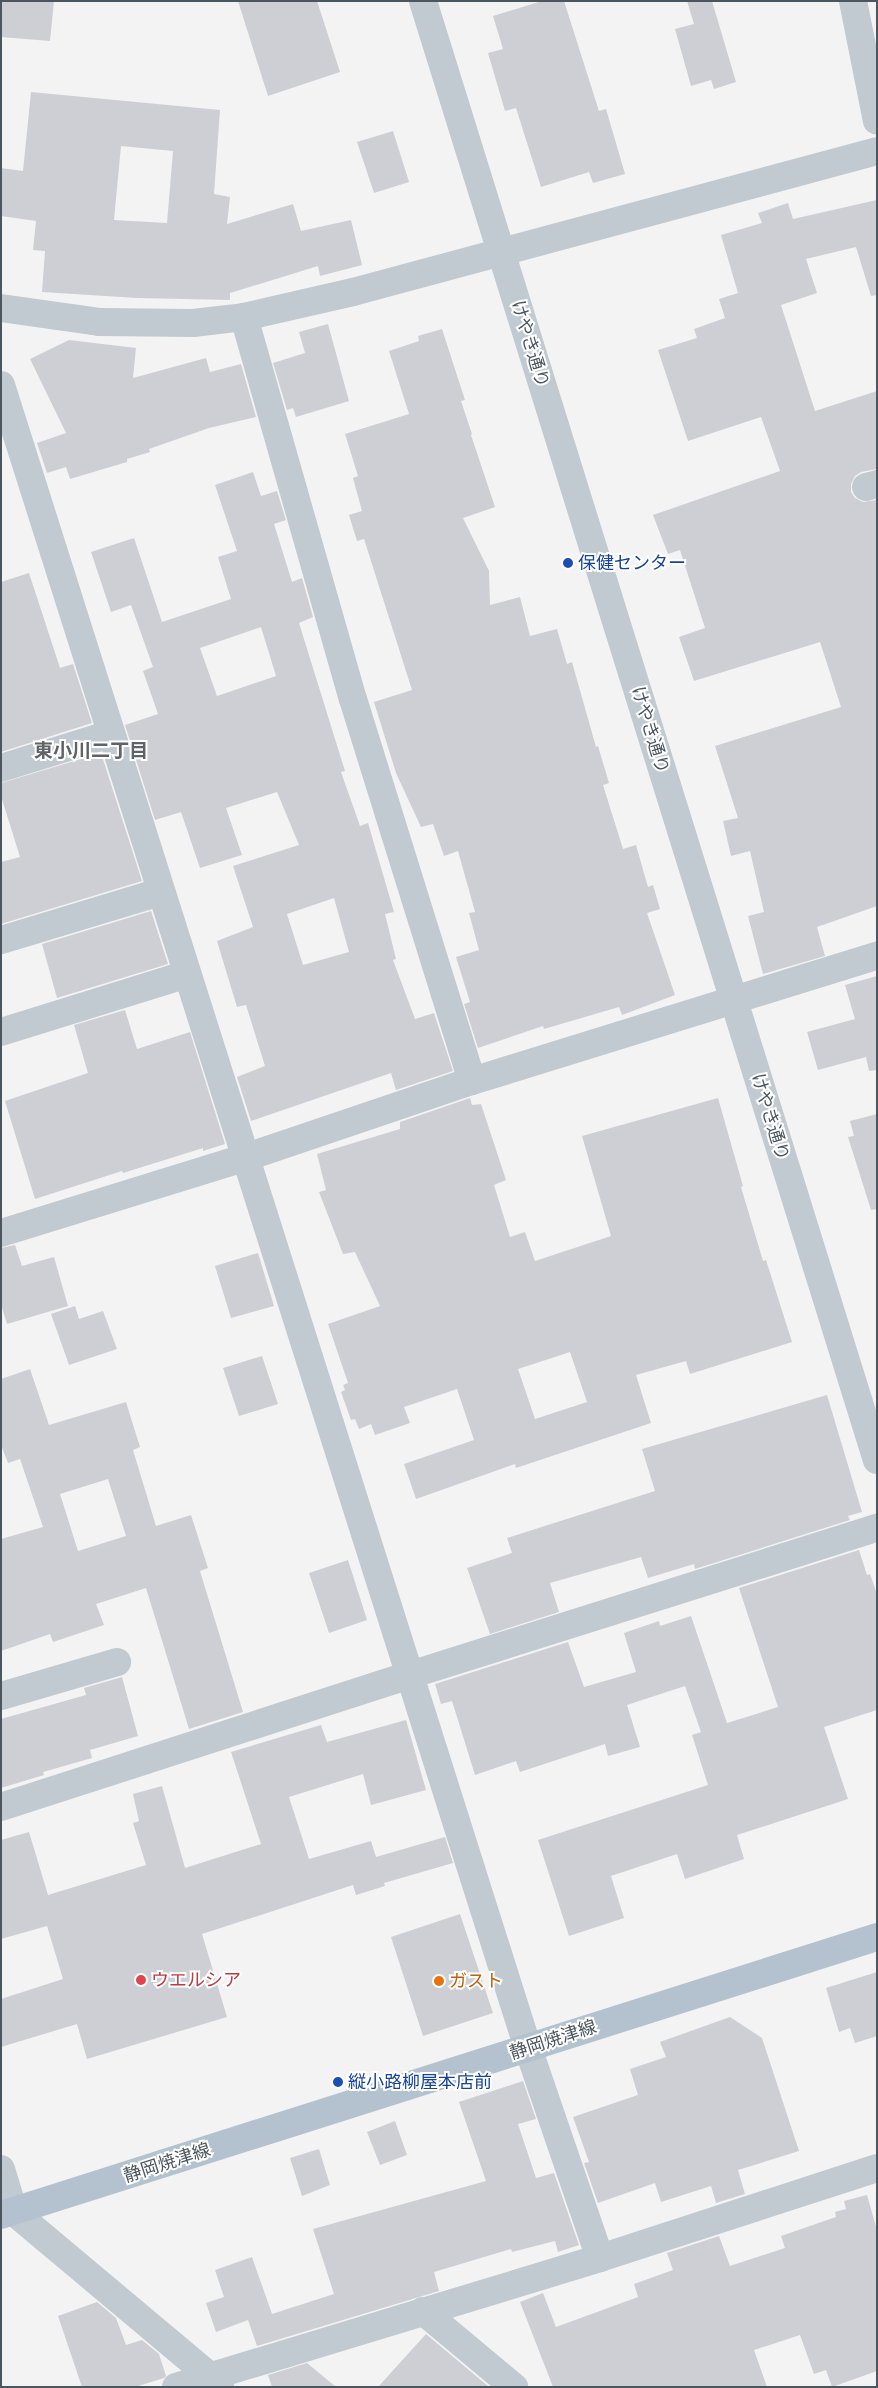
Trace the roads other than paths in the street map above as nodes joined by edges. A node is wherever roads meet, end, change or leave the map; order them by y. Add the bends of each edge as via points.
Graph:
1 (423, 1) edge
2 (853, 1) edge
3 (877, 121) edge
4 (877, 151) edge
5 (502, 252) junction
6 (1, 308) edge
7 (244, 316) junction
8 (1, 385) edge
9 (11, 445) edge
10 (110, 734) junction
11 (1, 768) edge
12 (160, 892) junction
13 (1, 940) edge
14 (877, 956) edge
15 (187, 974) junction
16 (734, 1000) junction
17 (1, 1032) edge
18 (472, 1081) junction
19 (247, 1157) junction
20 (1, 1233) edge
21 (877, 1460) edge
22 (877, 1528) edge
23 (117, 1662) dead end
24 (410, 1675) junction
25 (1, 1696) edge
26 (1, 1808) edge
27 (877, 1937) edge
28 (528, 2048) junction
29 (1, 2170) edge
30 (876, 2171) edge
31 (6, 2209) edge
32 (600, 2258) junction
33 (423, 2311) junction
34 (215, 2383) edge
35 (176, 2387) edge
36 (514, 2387) edge

1 - 5 street, けやき通り
2 - 3 street
4 - 5 street
5 - 7 street via 353,292
5 - 16 street, けやき通り
6 - 7 street via 99,322 193,323
7 - 18 street via 353,699
8 - 9 street
9 - 10 street
10 - 11 street
10 - 12 street
12 - 13 street
12 - 15 street
14 - 16 street
15 - 17 street
15 - 19 street
16 - 18 street
16 - 21 street, けやき通り
18 - 19 street
19 - 20 street
19 - 24 street
22 - 24 street
23 - 25 street
24 - 26 street
24 - 28 street
27 - 28 main road, 静岡焼津線
28 - 31 main road, 静岡焼津線
28 - 32 street
29 - 31 street
30 - 32 street
31 - 34 street
32 - 33 street
33 - 34 street
33 - 36 street
34 - 35 street

